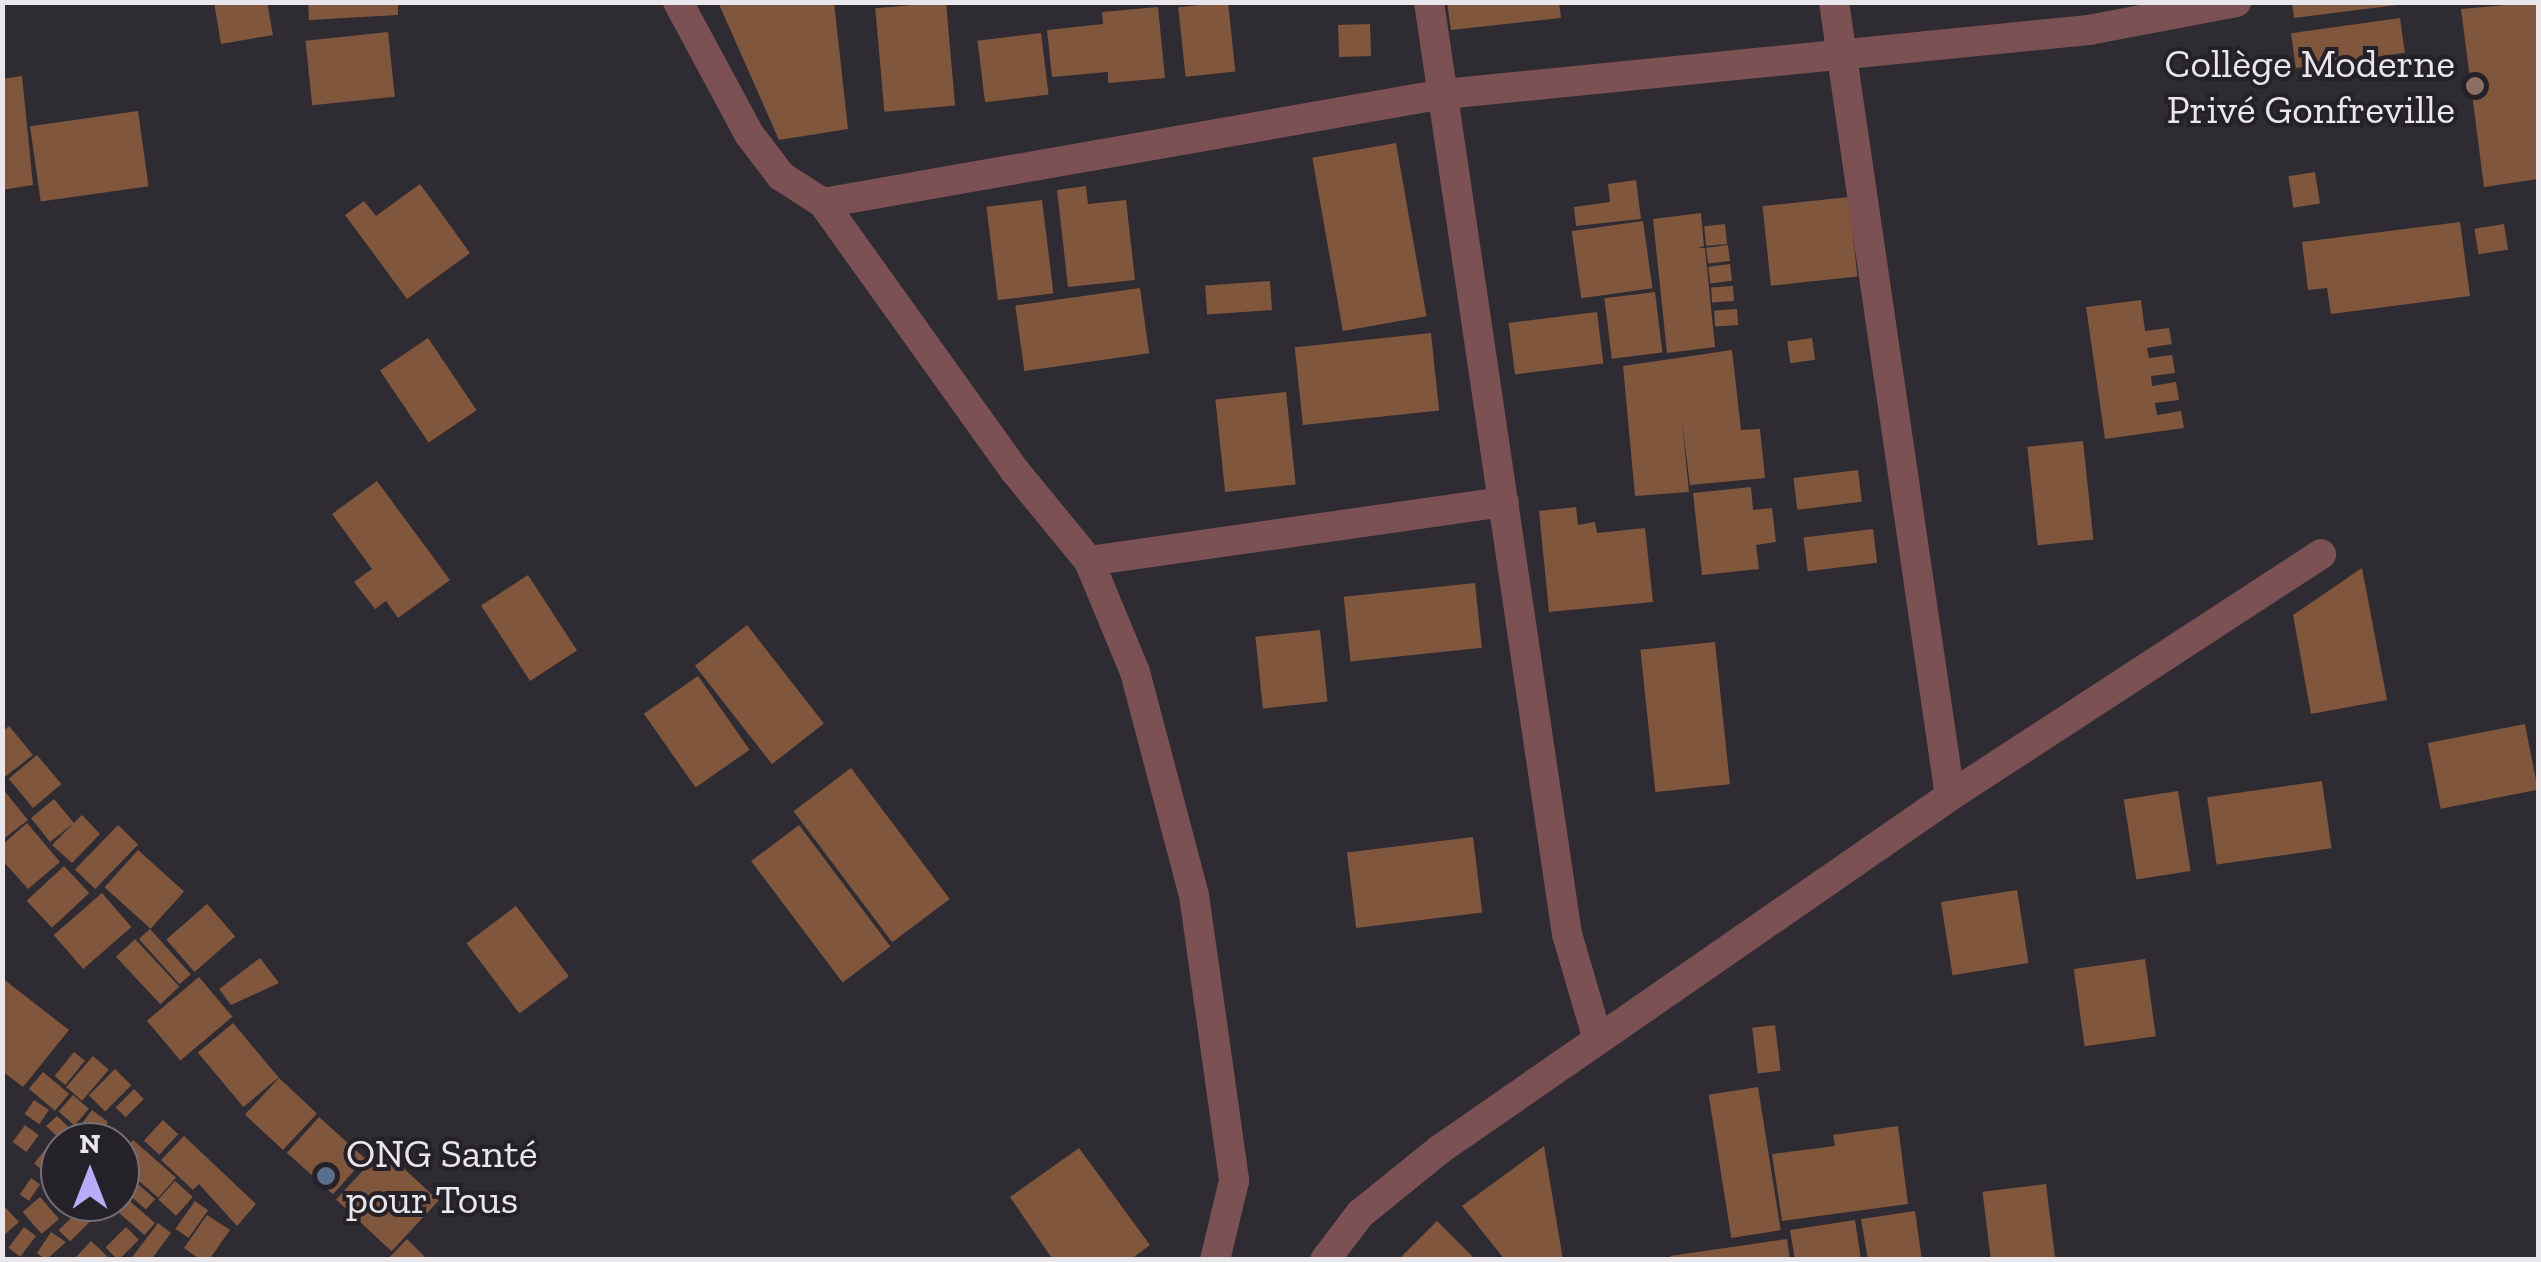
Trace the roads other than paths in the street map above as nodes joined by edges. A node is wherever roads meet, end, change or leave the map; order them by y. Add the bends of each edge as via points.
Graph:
1 (678, 2) edge
2 (1429, 2) edge
3 (1834, 2) edge
4 (2236, 2) edge
5 (1839, 52) junction
6 (1444, 94) junction
7 (823, 203) junction
8 (1504, 502) junction
9 (2321, 554) dead end
10 (1089, 561) junction
11 (1950, 796) junction
12 (1598, 1040) junction
13 (1215, 1260) edge
14 (1325, 1260) edge

1 - 7 street via 749,134 782,176
2 - 6 street
3 - 5 street
4 - 5 street via 2088,30
5 - 6 street
5 - 11 street
6 - 7 street
6 - 8 street
7 - 10 street via 1015,471
8 - 10 street
8 - 12 street via 1567,934
9 - 11 street
10 - 13 street via 1135,672 1194,895 1234,1181
11 - 12 street
12 - 14 street via 1439,1150 1360,1214

